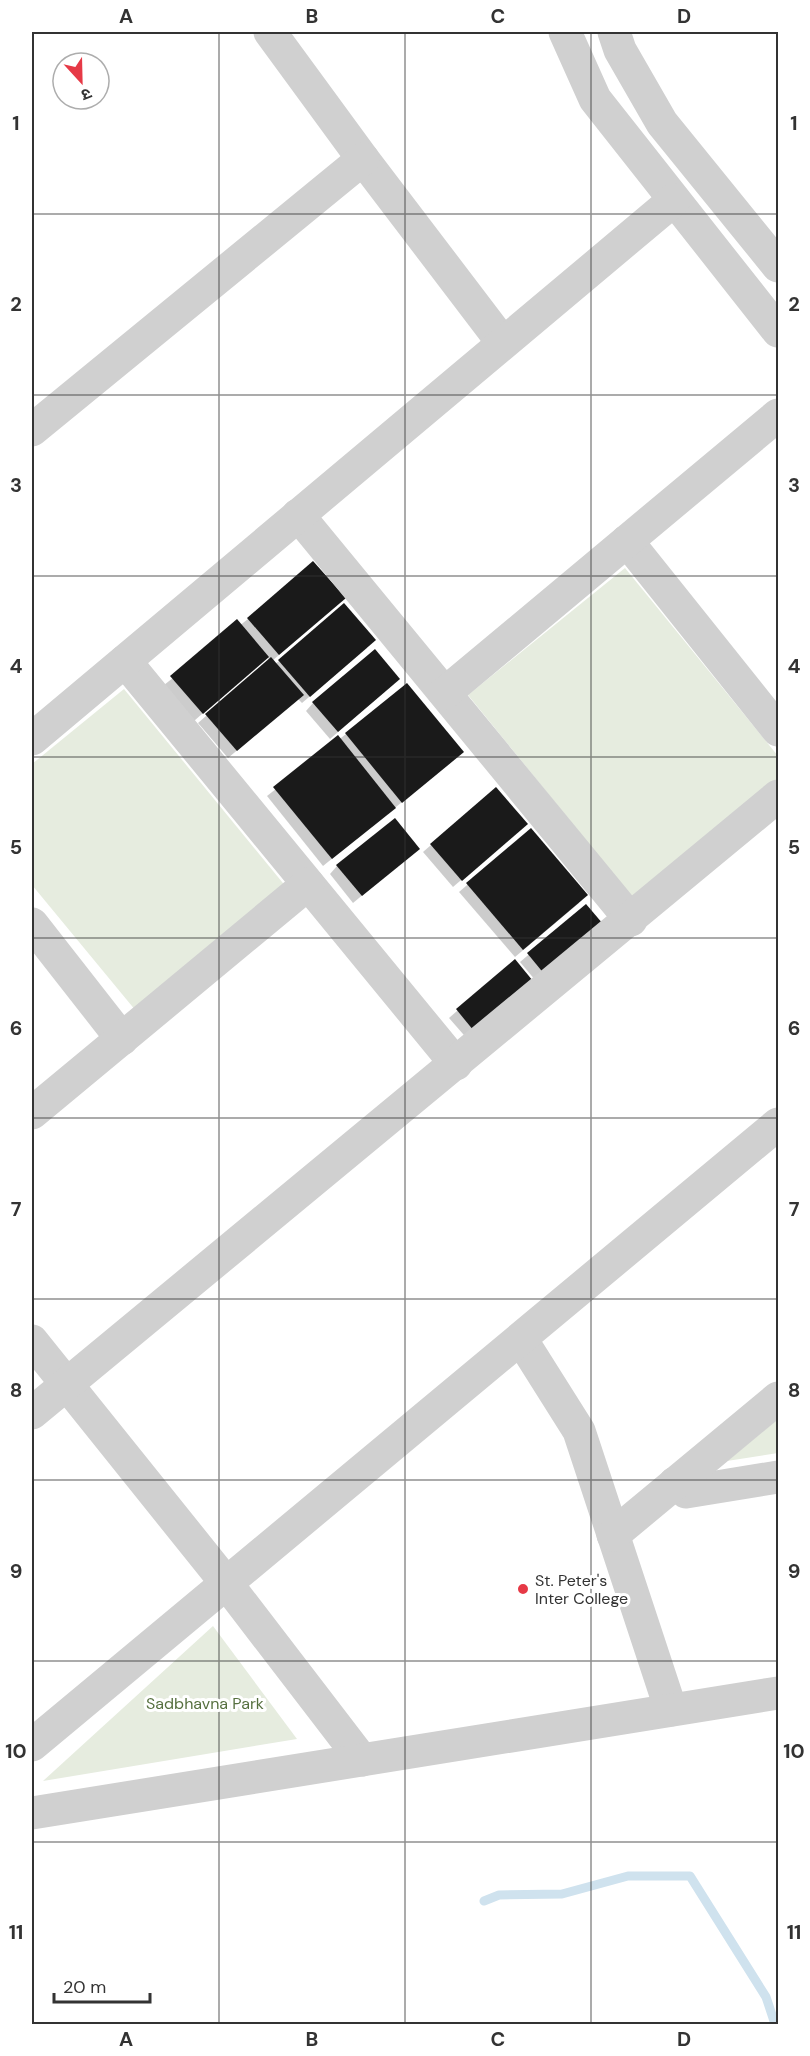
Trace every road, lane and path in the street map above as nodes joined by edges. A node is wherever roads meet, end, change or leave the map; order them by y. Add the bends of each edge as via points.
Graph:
1 (270, 32) edge
2 (613, 32) edge
3 (571, 44) edge
4 (363, 159) junction
5 (674, 200) junction
6 (778, 266) edge
7 (778, 331) edge
8 (503, 344) junction
9 (778, 415) edge
10 (32, 430) edge
11 (298, 514) junction
12 (627, 542) junction
13 (125, 661) junction
14 (445, 693) junction
15 (778, 730) edge
16 (32, 739) edge
17 (778, 796) edge
18 (308, 884) junction
19 (631, 920) junction
20 (32, 924) edge
21 (122, 1039) junction
22 (456, 1064) junction
23 (32, 1113) edge
24 (778, 1124) edge
25 (521, 1339) junction
26 (32, 1341) edge
27 (67, 1385) junction
28 (778, 1398) edge
29 (32, 1413) edge
30 (778, 1477) edge
31 (675, 1484) junction
32 (613, 1535) junction
33 (227, 1584) junction
34 (778, 1693) edge
35 (671, 1710) junction
36 (32, 1745) edge
37 (362, 1760) junction
38 (32, 1813) edge

1 - 4 street
2 - 3 street
2 - 6 street via 662,123
3 - 5 street via 596,99
4 - 8 street
4 - 10 street
5 - 7 street
5 - 8 street
8 - 11 street
9 - 12 street
11 - 13 street
11 - 14 street
12 - 14 street
12 - 15 street
13 - 16 street
13 - 18 street
14 - 19 street
17 - 19 street
18 - 21 street
18 - 22 street
19 - 22 street
20 - 21 street
21 - 23 street
22 - 27 street
24 - 25 street
25 - 32 street via 579,1431
25 - 33 street
26 - 27 street
27 - 29 street
27 - 33 street
28 - 31 street
30 - 31 street via 686,1492
31 - 32 street
32 - 35 street
33 - 36 street
33 - 37 street
34 - 35 street
35 - 37 street
37 - 38 street

